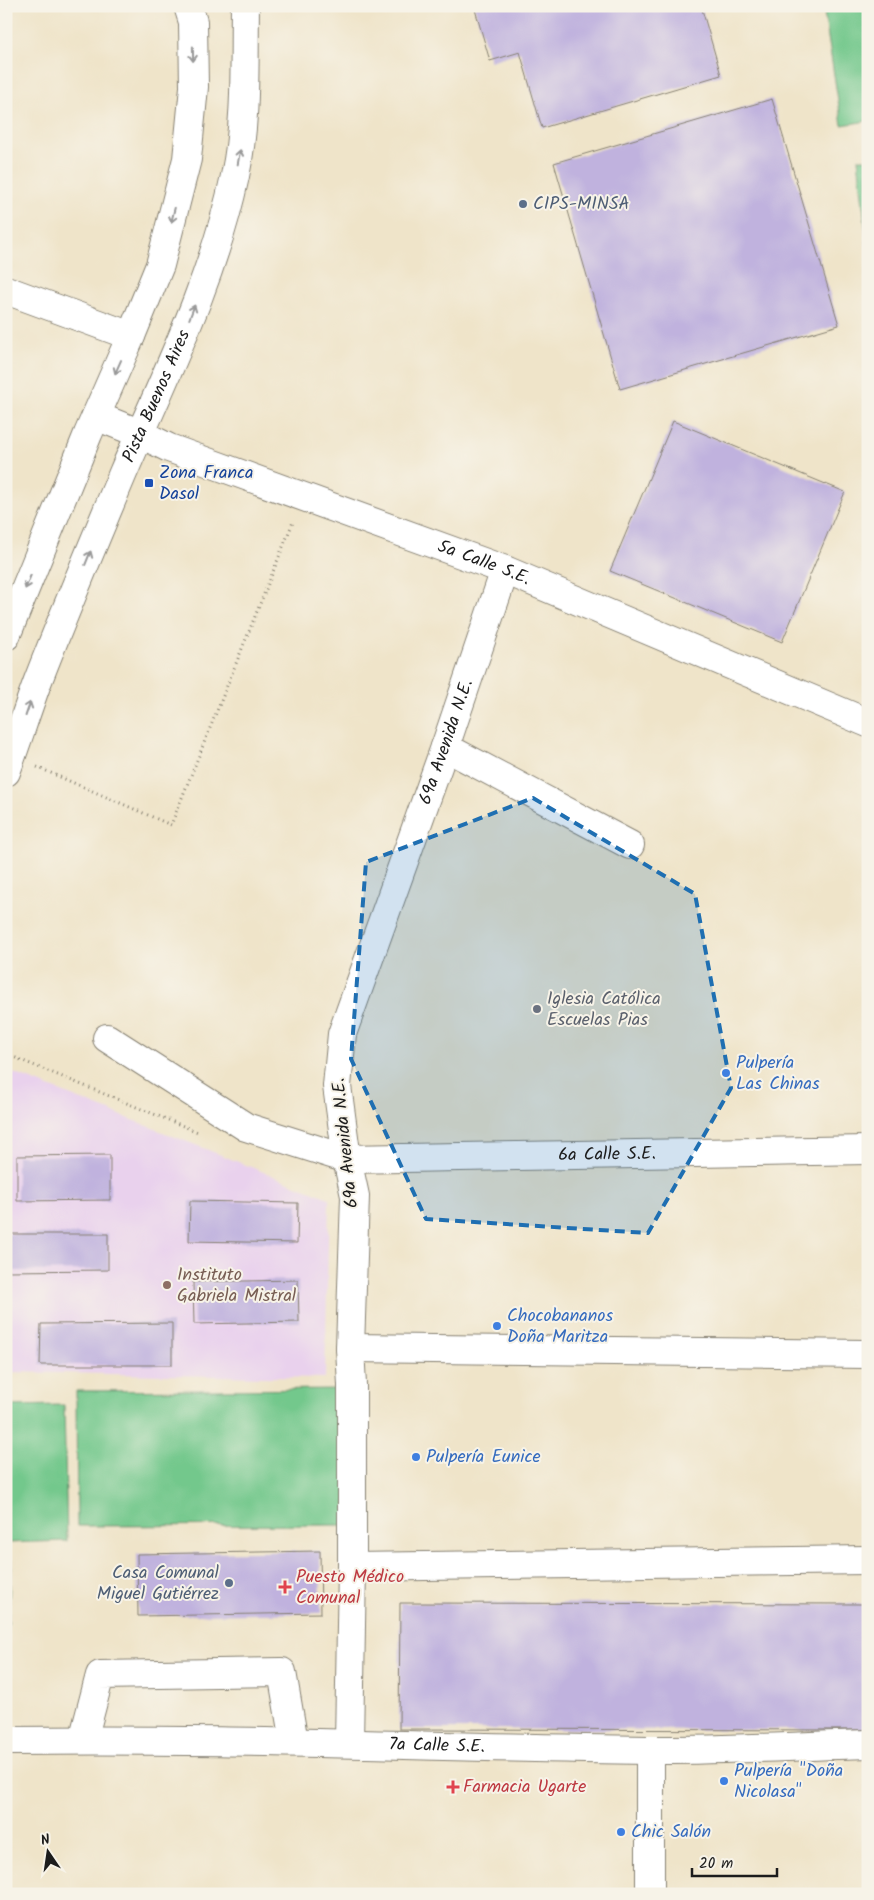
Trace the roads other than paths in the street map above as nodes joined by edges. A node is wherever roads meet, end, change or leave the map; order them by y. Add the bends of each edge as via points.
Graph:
1 (188, 6) edge
2 (245, 6) edge
3 (6, 290) edge
4 (131, 336) junction
5 (96, 416) junction
6 (141, 434) junction
7 (505, 570) junction
8 (6, 636) edge
9 (868, 723) edge
10 (446, 747) junction
11 (9, 764) edge
12 (630, 845) dead end
13 (107, 1038) dead end
14 (868, 1150) edge
15 (347, 1159) junction
16 (350, 1348) junction
17 (868, 1354) edge
18 (868, 1560) edge
19 (352, 1567) junction
20 (83, 1740) junction
21 (6, 1741) edge
22 (294, 1742) junction
23 (349, 1743) junction
24 (868, 1744) edge
25 (650, 1750) junction
26 (650, 1894) edge

1 -> 4 street via 193,22 194,87 187,159 160,265
6 -> 2 street, Pista Buenos Aires via 214,256 228,207 241,146
3 - 4 street
4 -> 5 street
5 - 6 street, 5a Calle S.E.
5 -> 8 street
6 - 7 street, 5a Calle S.E. via 169,448
11 -> 6 street, Pista Buenos Aires via 37,684
7 - 9 street, 5a Calle S.E.
7 - 10 street, 69a Avenida N.E.
10 - 12 street
10 - 15 street, 69a Avenida N.E. via 342,1034 338,1086
13 - 15 street, 6a Calle S.E. via 246,1127
14 - 15 street, 6a Calle S.E.
15 - 16 street, 69a Avenida N.E. via 355,1196
16 - 17 street
16 - 19 street, 69a Avenida N.E.
18 - 19 street
19 - 23 street, 69a Avenida N.E.
20 - 21 street, 7a Calle S.E.
20 - 22 street, 7a Calle S.E.
20 - 22 street via 100,1675 282,1672
22 - 23 street, 7a Calle S.E.
23 - 25 street, 7a Calle S.E.
24 - 25 street, 7a Calle S.E.
25 - 26 street

